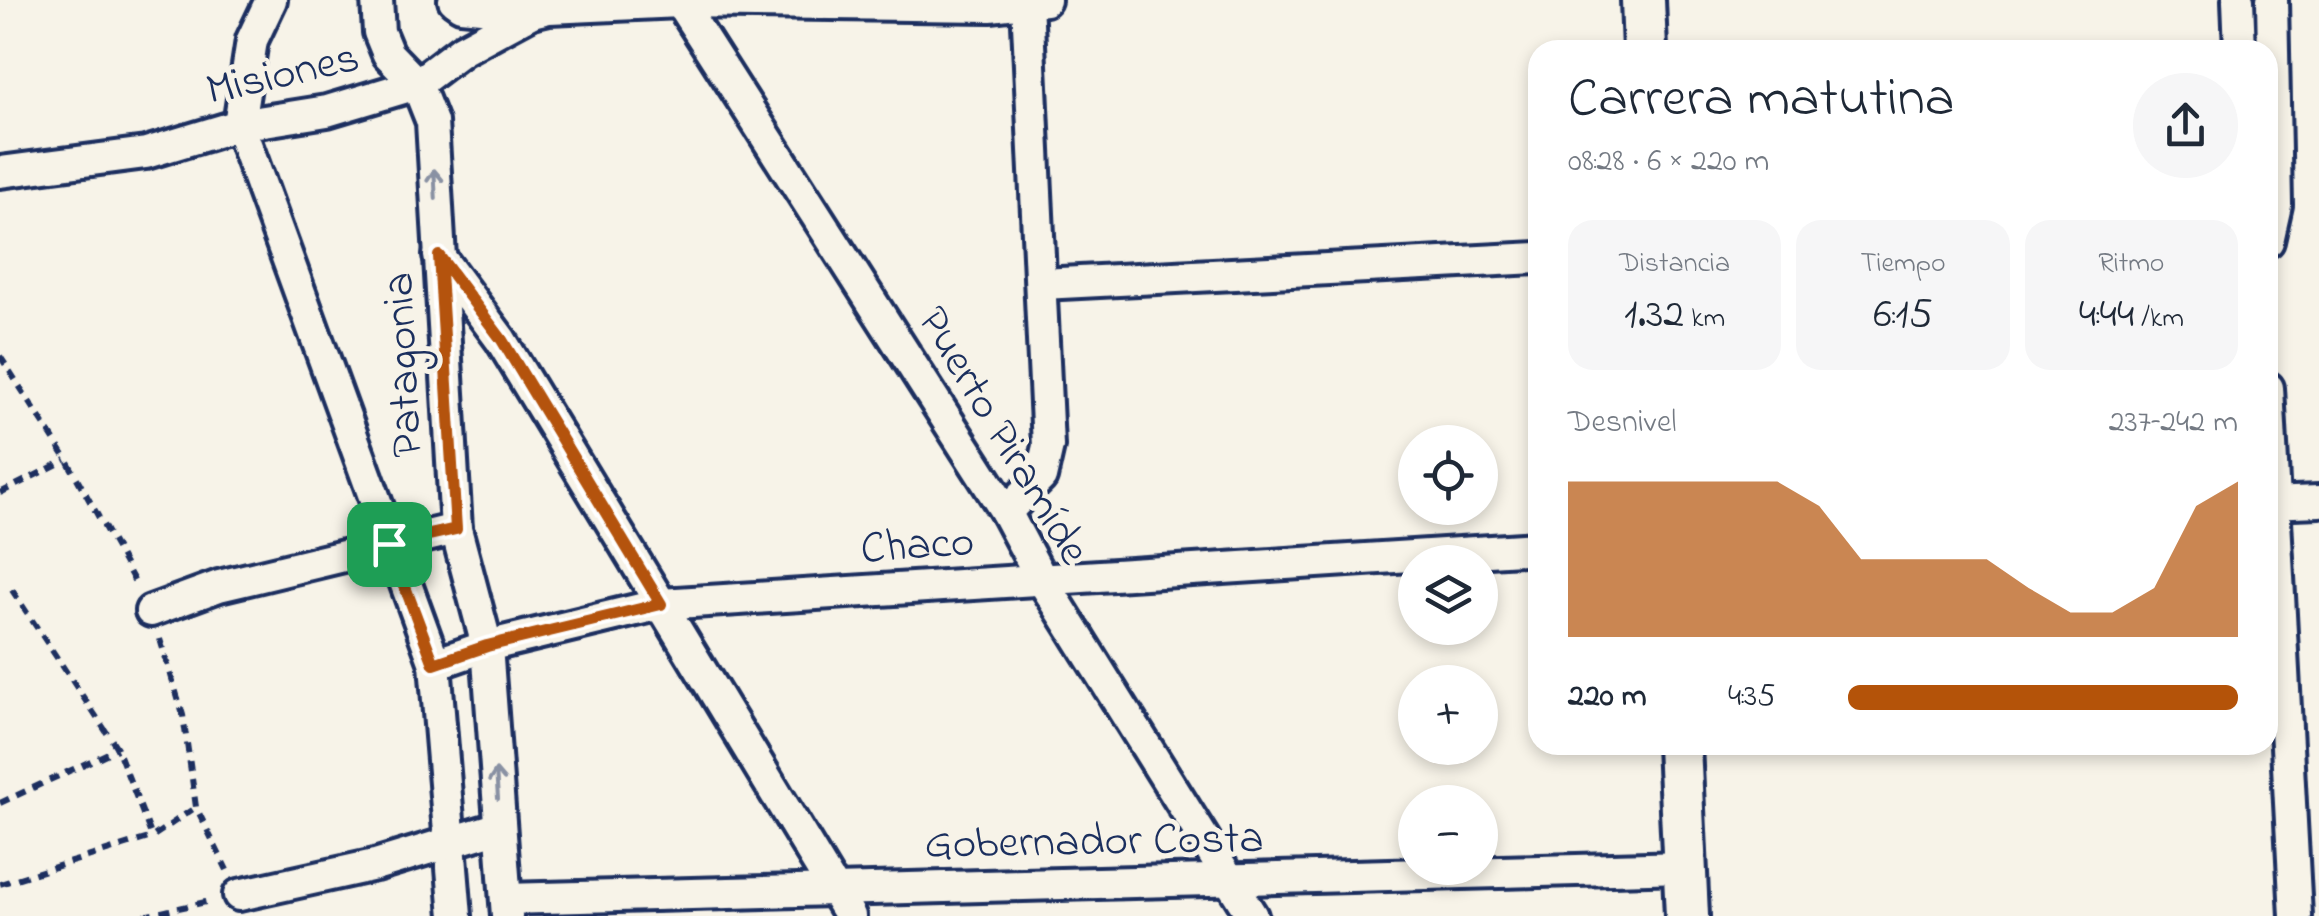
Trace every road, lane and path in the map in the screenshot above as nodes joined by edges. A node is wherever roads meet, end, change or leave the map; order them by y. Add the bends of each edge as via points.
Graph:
1 (271, 0) edge
2 (376, 0) edge
3 (454, 0) edge
4 (1642, 0) edge
5 (2238, 0) edge
6 (2272, 0) edge
7 (1036, 1) edge
8 (680, 2) edge
9 (532, 12) junction
10 (1645, 40) edge
11 (2240, 40) edge
12 (2273, 40) edge
13 (417, 84) junction
14 (238, 125) junction
15 (0, 172) edge
16 (439, 256) junction
17 (1528, 259) edge
18 (1042, 284) junction
19 (9, 372) dead end
20 (0, 377) edge
21 (66, 460) dead end
22 (0, 493) edge
23 (2319, 501) edge
24 (2278, 503) edge
25 (1006, 512) junction
26 (456, 529) junction
27 (389, 544) junction
28 (1528, 549) edge
29 (1041, 578) junction
30 (12, 590) dead end
31 (661, 604) junction
32 (151, 611) dead end
33 (2278, 630) edge
34 (487, 646) junction
35 (434, 664) junction
36 (117, 748) junction
37 (1678, 755) edge
38 (0, 803) edge
39 (196, 806) dead end
40 (500, 828) junction
41 (152, 837) junction
42 (448, 844) junction
43 (1684, 867) junction
44 (1230, 882) junction
45 (0, 884) edge
46 (832, 888) junction
47 (239, 895) joint
48 (506, 907) edge
49 (143, 916) edge
50 (456, 916) edge
51 (850, 916) edge
52 (1252, 916) edge
53 (1687, 916) edge
54 (2296, 916) edge

1 - 14 street via 252,40
2 - 13 street, Patagonia via 388,54
3 - 9 street
4 - 10 street
5 - 11 street
6 - 12 street
7 - 8 street, Misiones
7 - 18 street
8 - 9 street, Misiones
8 - 25 street, Puerto Piramíde
9 - 13 street, Misiones
13 - 14 street, Misiones via 327,111
16 -> 13 street, Patagonia via 432,122
14 - 15 street, Misiones via 146,153
14 - 27 street
16 - 26 street, Patagonia
16 - 31 street via 502,340
17 - 18 street
18 - 25 street via 1048,446 1041,477
19 - 20 path
21 - 22 path
23 - 24 street
25 - 29 street, Puerto Piramíde
26 - 27 street
26 - 34 street, Patagonia
27 - 32 street via 219,586
27 - 35 street
28 - 29 street, Chaco
29 - 31 street, Chaco
29 - 44 street, Puerto Piramíde
30 - 36 path
31 - 34 street, Chaco
31 - 46 street
33 - 54 street
34 - 35 street, Chaco
40 -> 34 street, Patagonia
35 - 42 street
36 - 38 path
36 - 41 path
37 - 43 street
39 - 41 path
40 - 42 street
40 - 48 street, Patagonia
41 - 45 path
42 - 47 street
42 - 50 street
43 - 44 street, Gobernador Costa
43 - 53 street
44 - 46 street, Gobernador Costa
44 - 52 street, Puerto Piramíde
46 - 48 street, Gobernador Costa
46 - 51 street
47 - 49 path

